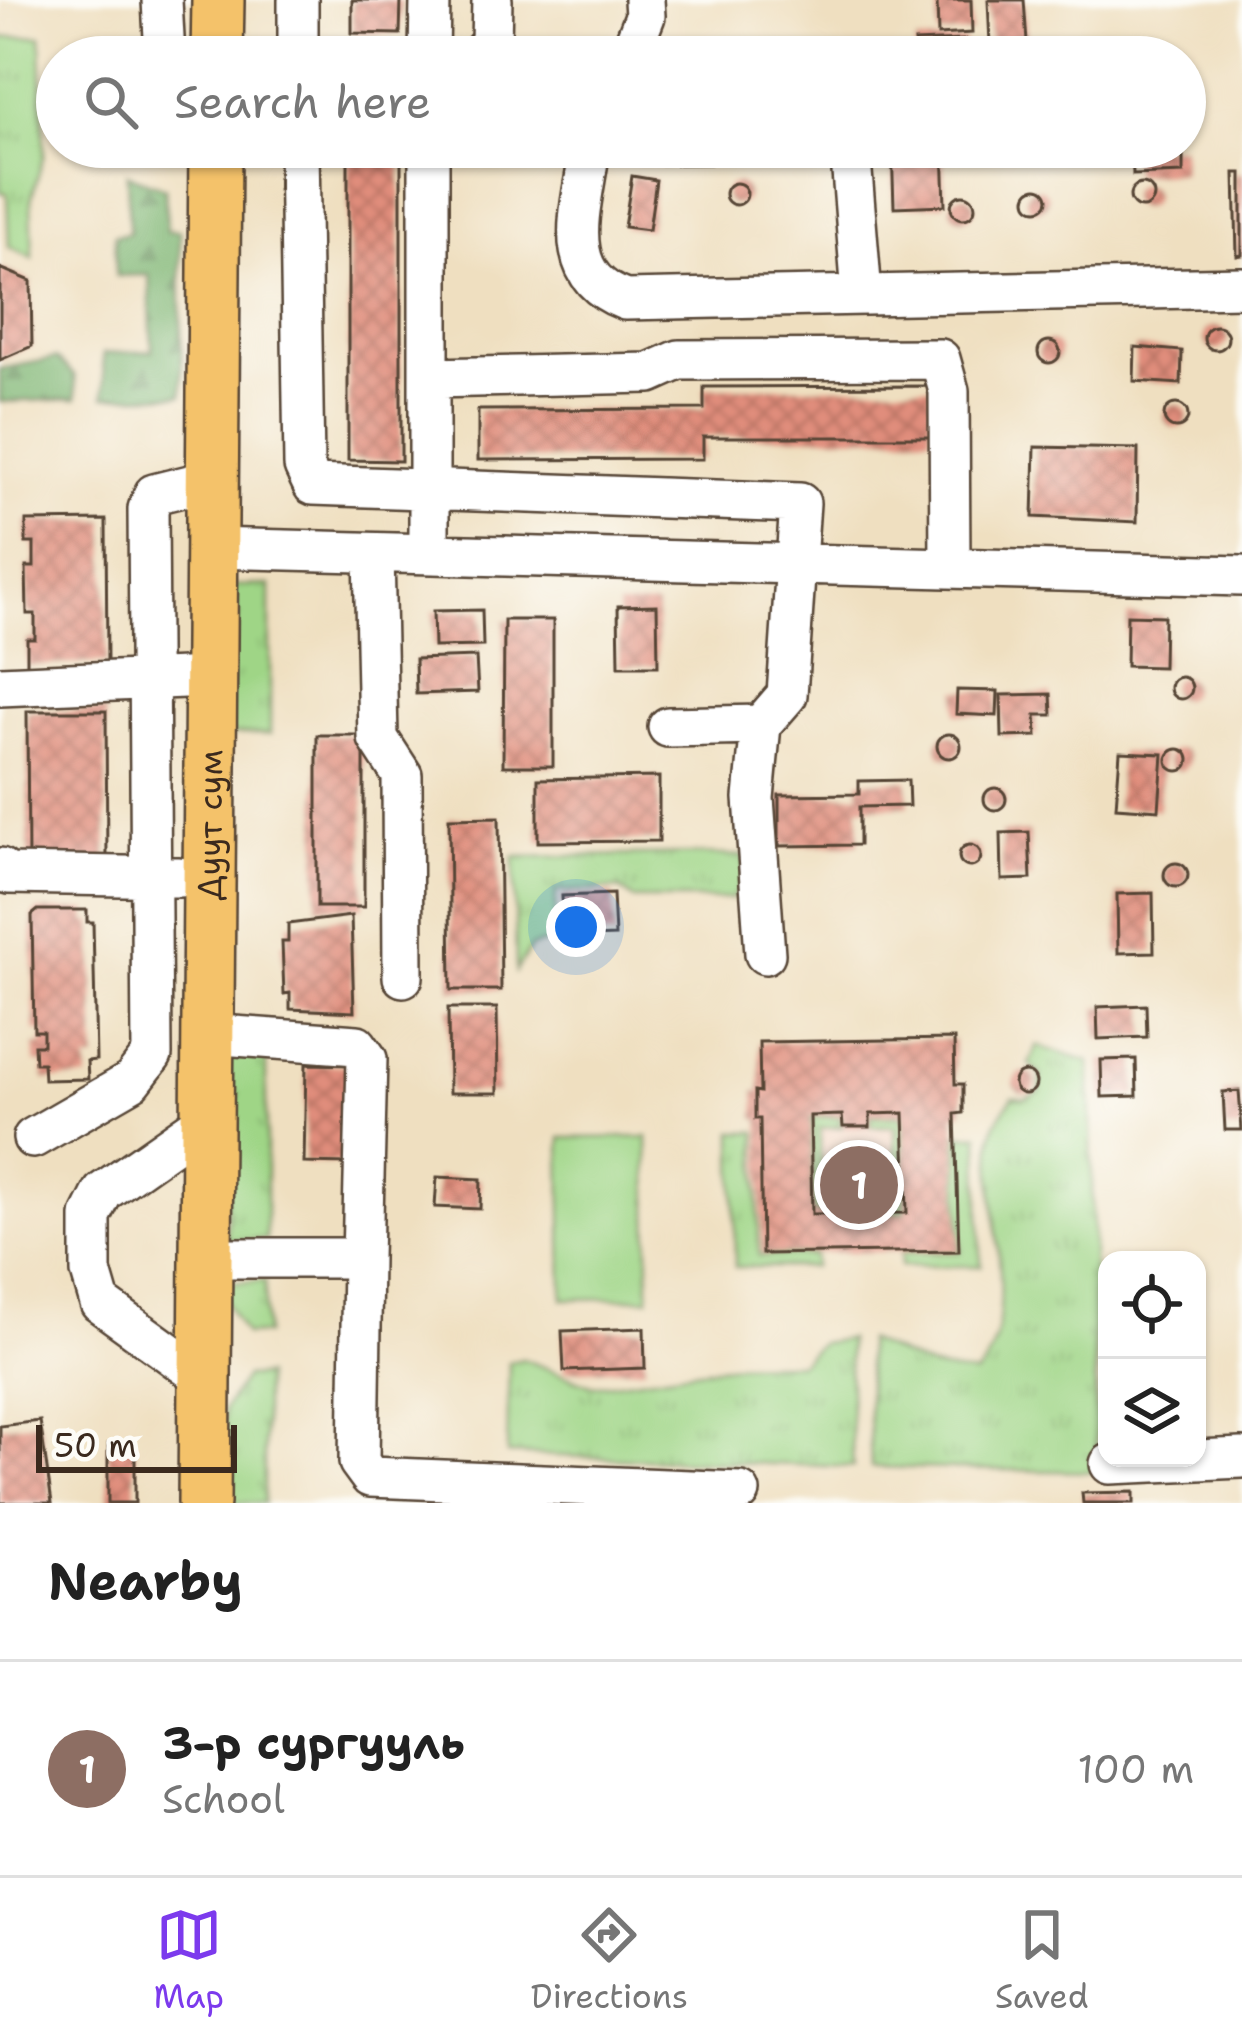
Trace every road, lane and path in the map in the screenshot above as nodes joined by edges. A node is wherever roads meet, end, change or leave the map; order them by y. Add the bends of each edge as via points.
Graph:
1 (162, 0) edge
2 (218, 0) edge
3 (298, 0) edge
4 (430, 0) edge
5 (492, 0) edge
6 (644, 0) edge
7 (164, 36) edge
8 (217, 36) edge
9 (298, 36) edge
10 (429, 36) edge
11 (491, 36) edge
12 (637, 36) edge
13 (215, 168) edge
14 (299, 168) edge
15 (429, 168) edge
16 (588, 168) edge
17 (852, 168) edge
18 (1242, 287) edge
19 (862, 295) junction
20 (430, 378) junction
21 (210, 480) junction
22 (430, 490) junction
23 (210, 548) junction
24 (374, 553) junction
25 (429, 554) junction
26 (800, 564) junction
27 (950, 568) junction
28 (1242, 576) edge
29 (208, 677) junction
30 (150, 680) junction
31 (0, 686) edge
32 (761, 724) junction
33 (668, 727) dead end
34 (0, 868) edge
35 (153, 877) junction
36 (208, 878) junction
37 (765, 954) dead end
38 (403, 977) dead end
39 (207, 1034) junction
40 (206, 1120) junction
41 (33, 1138) dead end
42 (206, 1258) junction
43 (362, 1258) junction
44 (205, 1379) junction
45 (1242, 1458) edge
46 (1206, 1459) edge
47 (740, 1492) dead end
48 (204, 1503) edge

1 - 7 street
2 - 8 main road
3 - 9 street
4 - 10 street
5 - 11 street
6 - 12 street
13 - 21 main road, Дуут сум
14 - 22 street via 304,466 313,485
15 - 20 street
16 - 19 street via 578,260 598,290 625,300
17 - 19 street
18 - 19 street
20 - 22 street
20 - 27 street via 650,373 679,360 940,359 949,391
21 - 23 main road, Дуут сум
21 - 30 street via 154,494 148,509
22 - 25 street
22 - 26 street via 800,502
23 - 24 street
23 - 29 main road, Дуут сум
24 - 25 street
24 - 38 street via 378,738 402,775
25 - 26 street
26 - 27 street
26 - 32 street via 787,695
27 - 28 street
29 - 30 street
29 - 36 main road, Дуут сум
30 - 31 street
30 - 35 street
32 - 33 street
32 - 37 street via 754,798
34 - 35 street
35 - 36 street
35 - 41 street via 152,1055 132,1082
36 - 39 main road, Дуут сум
39 - 40 main road, Дуут сум
39 - 43 street via 365,1049
40 - 42 main road, Дуут сум
40 - 44 street via 103,1192 91,1216 100,1303
42 - 43 street
42 - 44 main road, Дуут сум
43 - 47 street via 359,1462 370,1477
44 - 48 main road, Дуут сум
45 - 46 street

